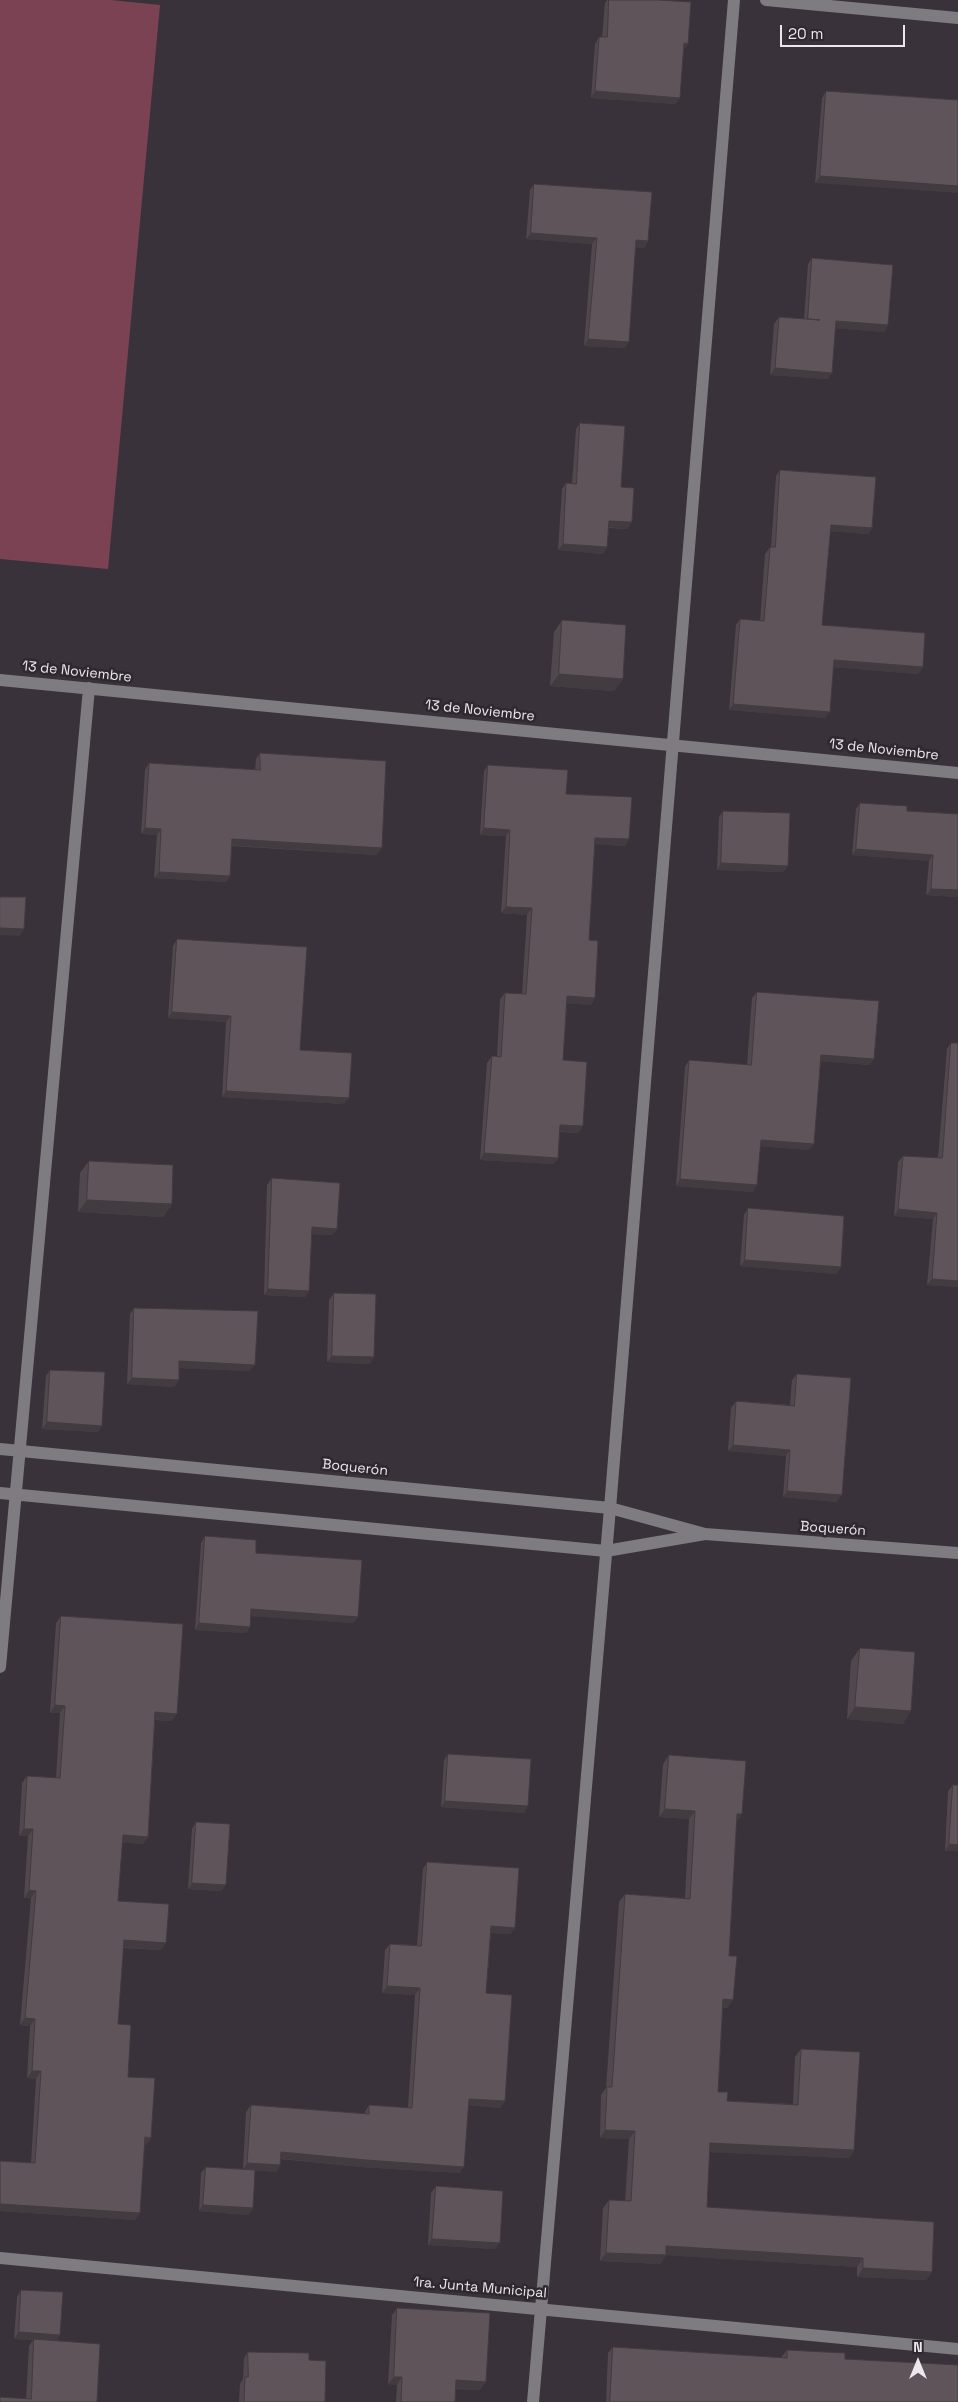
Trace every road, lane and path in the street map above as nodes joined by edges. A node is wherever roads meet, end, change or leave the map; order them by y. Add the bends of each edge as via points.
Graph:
1 (734, 0) edge
2 (766, 0) edge
3 (958, 18) edge
4 (0, 680) edge
5 (89, 688) junction
6 (671, 745) junction
7 (958, 773) edge
8 (0, 1449) edge
9 (19, 1451) junction
10 (0, 1494) edge
11 (15, 1495) junction
12 (610, 1508) junction
13 (705, 1534) junction
14 (606, 1551) junction
15 (958, 1554) edge
16 (0, 1668) edge
17 (0, 2258) edge
18 (541, 2309) junction
19 (958, 2349) edge
20 (533, 2402) edge

1 - 6 street
2 - 3 street
4 - 5 street, 13 de Noviembre
5 - 6 street, 13 de Noviembre
5 - 9 street
6 - 7 street, 13 de Noviembre
6 - 12 street
8 - 9 street, Boquerón
9 - 11 street
9 - 12 street, Boquerón
10 - 11 street, Boquerón
11 - 14 street, Boquerón
11 - 16 street
12 - 13 street, Boquerón
12 - 14 street
13 - 14 street, Boquerón
13 - 15 street, Boquerón
14 - 18 street
17 - 18 street, 1ra. Junta Municipal
18 - 19 street, 1ra. Junta Municipal
18 - 20 street

